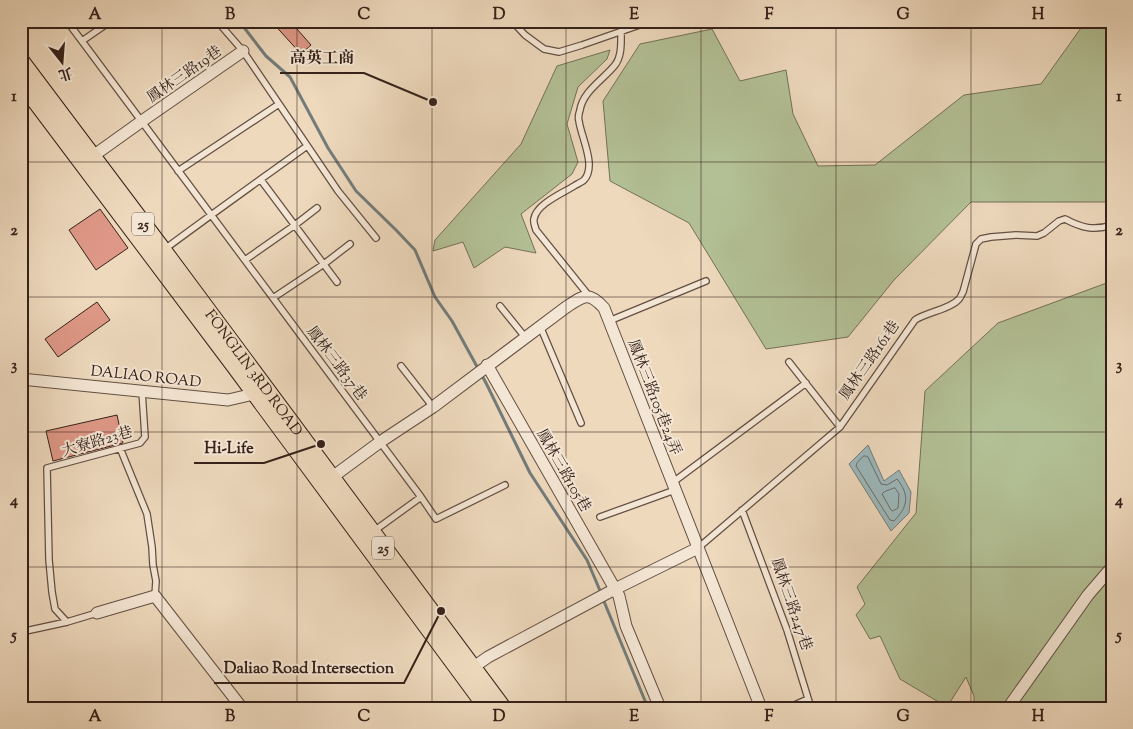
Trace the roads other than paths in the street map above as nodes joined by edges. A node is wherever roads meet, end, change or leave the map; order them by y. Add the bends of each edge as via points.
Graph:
1 (67, 21) edge
2 (111, 21) edge
3 (216, 21) edge
4 (512, 21) edge
5 (651, 21) edge
6 (622, 32) junction
7 (82, 41) junction
8 (243, 51) junction
9 (21, 61) edge
10 (21, 82) edge
11 (279, 104) junction
12 (142, 121) junction
13 (307, 146) junction
14 (87, 160) junction
15 (178, 171) junction
16 (261, 180) junction
17 (317, 208) dead end
18 (211, 214) junction
19 (295, 225) junction
20 (1112, 225) edge
21 (376, 238) dead end
22 (350, 244) dead end
23 (163, 250) junction
24 (245, 260) junction
25 (324, 264) junction
26 (706, 281) dead end
27 (337, 282) dead end
28 (590, 296) junction
29 (273, 298) junction
30 (500, 306) dead end
31 (609, 321) junction
32 (539, 326) junction
33 (525, 337) junction
34 (789, 362) dead end
35 (401, 366) dead end
36 (482, 369) junction
37 (21, 378) edge
38 (806, 383) junction
39 (260, 390) junction
40 (142, 391) junction
41 (433, 407) junction
42 (581, 423) dead end
43 (840, 427) junction
44 (380, 442) junction
45 (120, 448) junction
46 (327, 481) junction
47 (506, 485) dead end
48 (674, 487) junction
49 (421, 497) junction
50 (742, 510) junction
51 (600, 518) dead end
52 (372, 532) junction
53 (698, 548) junction
54 (1112, 567) edge
55 (613, 591) junction
56 (156, 596) junction
57 (96, 613) joint
58 (66, 622) junction
59 (21, 632) edge
60 (468, 671) junction
61 (808, 700) junction
62 (242, 708) edge
63 (487, 708) edge
64 (503, 708) edge
65 (660, 708) edge
66 (761, 708) edge
67 (788, 708) edge
68 (811, 708) edge
69 (1008, 708) edge

1 - 7 lane
2 - 7 lane
3 - 8 lane
4 - 6 lane via 544,49 559,52
5 - 6 lane
6 - 28 lane via 616,64 604,74 580,108 579,121 589,172 584,180 539,208 533,221 536,230
7 - 12 lane
8 - 11 lane
8 - 12 street, 鳳林三路19巷
9 - 14 main road, FONGLIN 3RD ROAD / 25
10 - 14 main road, FONGLIN 3RD ROAD / 25
11 - 13 lane
11 - 15 lane
12 - 14 street, 鳳林三路19巷
12 - 15 lane, 鳳林三路19巷
13 - 16 lane
13 - 21 lane
14 - 23 main road, FONGLIN 3RD ROAD / 25
14 - 39 main road, FONGLIN 3RD ROAD / 25
15 - 18 lane, 鳳林三路19巷
16 - 18 lane
16 - 19 lane
17 - 19 lane
18 - 23 lane
18 - 24 lane, 鳳林三路37巷
19 - 24 lane
19 - 25 lane
20 - 43 lane, 鳳林三路161巷 via 1090,228 1065,220 1037,236 981,239 973,252 960,299 915,320
22 - 25 lane
23 - 39 main road, FONGLIN 3RD ROAD / 25
24 - 29 lane, 鳳林三路37巷
25 - 27 lane
25 - 29 lane
26 - 31 lane
28 - 31 street, 鳳林三路105巷24弄 via 604,308
28 - 32 street via 580,298
29 - 44 lane, 鳳林三路37巷
30 - 33 lane
31 - 48 street, 鳳林三路105巷24弄
32 - 33 street
32 - 42 lane
33 - 36 street
34 - 38 lane, 鳳林三路161巷
35 - 41 lane
36 - 41 street
36 - 55 street, 鳳林三路105巷
37 - 40 street, DALIAO ROAD
38 - 43 lane, 鳳林三路161巷
38 - 48 lane
39 - 40 street, DALIAO ROAD via 228,400
39 - 46 main road, FONGLIN 3RD ROAD / 25
40 - 45 lane, 大寮路23巷 via 145,438 140,443
41 - 44 street
43 - 50 lane, 鳳林三路161巷
44 - 46 street
44 - 49 lane
45 - 56 lane via 147,514
45 - 58 lane, 大寮路23巷 via 47,468 52,592 55,609
46 - 52 main road, FONGLIN 3RD ROAD / 25
46 - 60 main road, FONGLIN 3RD ROAD / 25
47 - 49 lane via 436,519
48 - 51 lane
48 - 53 street
49 - 52 lane
50 - 53 lane, 鳳林三路161巷
50 - 61 lane, 鳳林三路247巷 via 787,630
52 - 60 main road, FONGLIN 3RD ROAD / 25
53 - 55 street
53 - 66 street
54 - 69 street via 1088,595
55 - 60 street via 488,657
55 - 65 street, 鳳林三路105巷 via 619,596 626,626
56 - 57 street
56 - 62 street
57 - 58 lane
58 - 59 lane
60 - 63 main road, FONGLIN 3RD ROAD / 25
60 - 64 main road, FONGLIN 3RD ROAD / 25
61 - 67 lane
61 - 68 lane, 鳳林三路247巷

